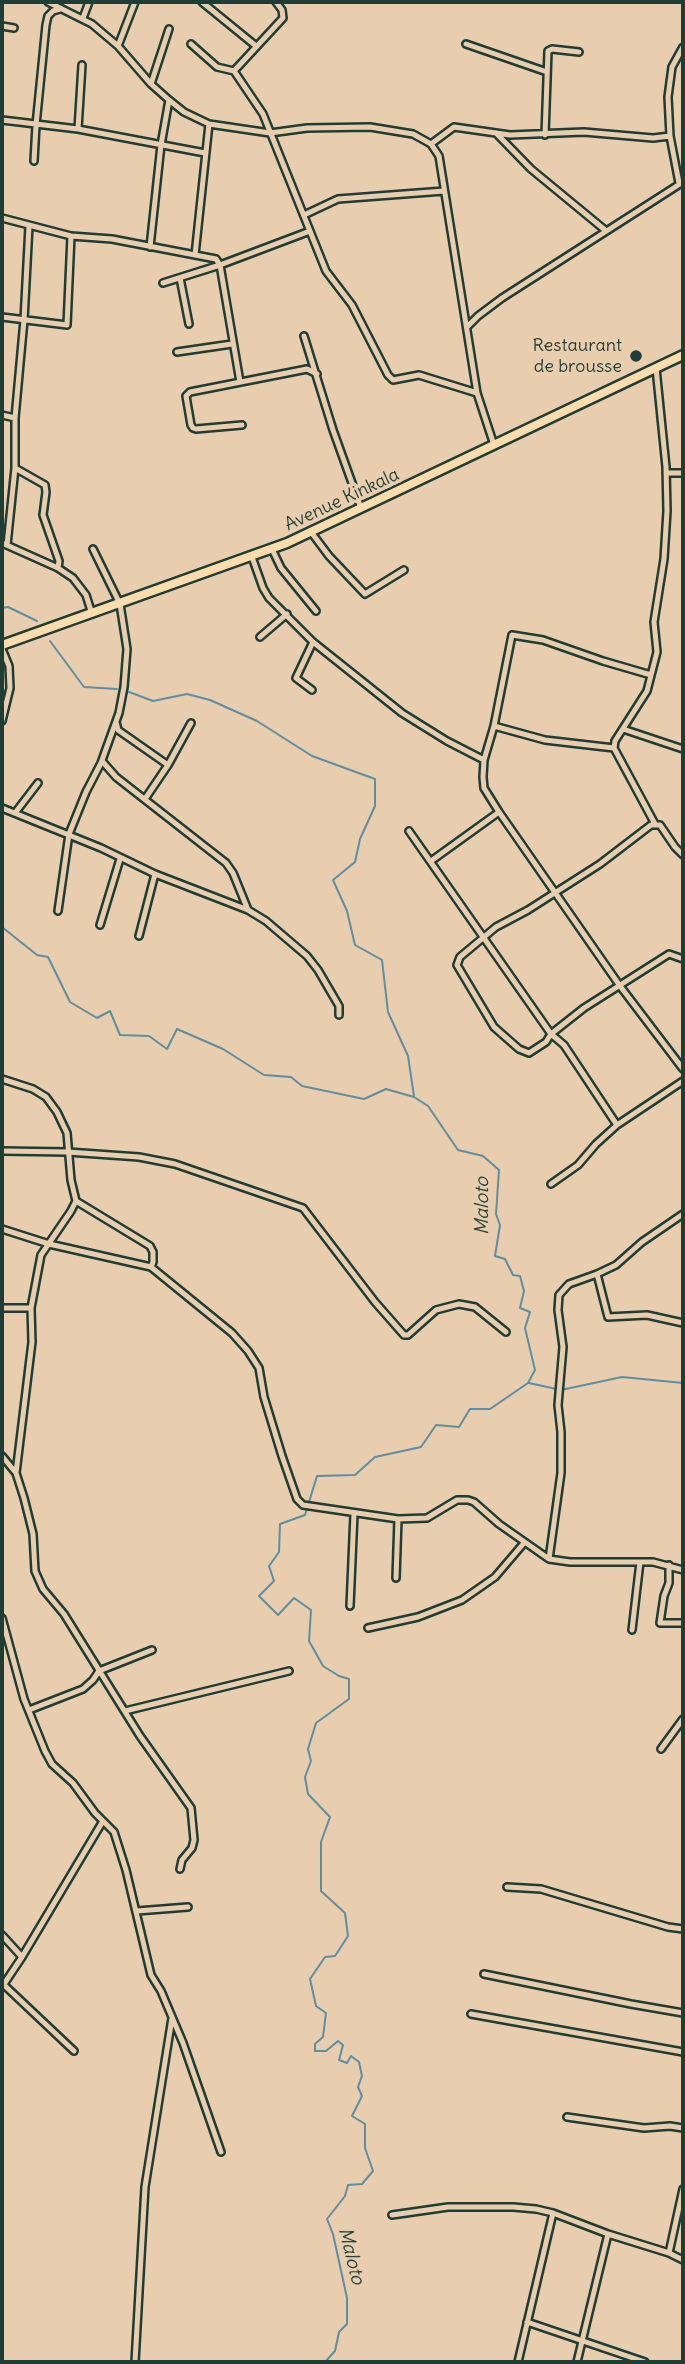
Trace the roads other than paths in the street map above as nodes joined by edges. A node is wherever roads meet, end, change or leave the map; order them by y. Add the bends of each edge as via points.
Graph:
1 (48, 2) edge
2 (89, 2) edge
3 (135, 2) edge
4 (202, 2) edge
5 (276, 2) edge
6 (60, 9) junction
7 (83, 18) junction
8 (2, 26) edge
9 (14, 28) dead end
10 (169, 29) dead end
11 (191, 44) dead end
12 (466, 44) dead end
13 (118, 46) junction
14 (256, 46) junction
15 (683, 47) edge
16 (579, 52) dead end
17 (82, 65) dead end
18 (234, 71) junction
19 (547, 72) junction
20 (151, 84) junction
21 (169, 100) junction
22 (2, 120) edge
23 (209, 124) junction
24 (36, 125) junction
25 (78, 128) junction
26 (270, 133) junction
27 (496, 133) junction
28 (545, 135) junction
29 (670, 136) junction
30 (431, 144) junction
31 (161, 145) junction
32 (205, 153) junction
33 (34, 162) dead end
34 (681, 183) edge
35 (444, 191) junction
36 (304, 215) junction
37 (2, 218) edge
38 (29, 226) junction
39 (605, 230) junction
40 (310, 231) junction
41 (71, 236) junction
42 (150, 247) junction
43 (195, 255) junction
44 (220, 265) junction
45 (180, 278) junction
46 (163, 283) dead end
47 (2, 317) edge
48 (24, 320) junction
49 (189, 324) dead end
50 (467, 327) junction
51 (304, 336) dead end
52 (232, 344) junction
53 (177, 352) dead end
54 (683, 355) edge
55 (656, 368) junction
56 (317, 374) junction
57 (240, 382) junction
58 (477, 393) junction
59 (2, 415) edge
60 (15, 418) junction
61 (242, 425) dead end
62 (494, 445) junction
63 (15, 468) junction
64 (666, 473) junction
65 (683, 473) edge
66 (361, 508) junction
67 (311, 532) junction
68 (4, 544) edge
69 (93, 549) dead end
70 (272, 549) junction
71 (252, 557) junction
72 (58, 568) junction
73 (404, 570) dead end
74 (120, 604) junction
75 (316, 611) dead end
76 (92, 614) junction
77 (286, 614) junction
78 (260, 637) dead end
79 (313, 642) junction
80 (2, 647) edge
81 (651, 675) junction
82 (312, 690) dead end
83 (2, 721) edge
84 (116, 722) junction
85 (191, 723) dead end
86 (494, 726) junction
87 (623, 729) junction
88 (614, 748) junction
89 (683, 749) edge
90 (484, 760) junction
91 (102, 761) junction
92 (168, 765) junction
93 (38, 783) dead end
94 (145, 799) junction
95 (2, 808) edge
96 (499, 812) junction
97 (15, 813) junction
98 (655, 824) junction
99 (409, 831) dead end
100 (69, 834) junction
101 (680, 848) edge
102 (683, 855) edge
103 (120, 859) junction
104 (431, 860) junction
105 (155, 874) junction
106 (555, 891) junction
107 (248, 910) junction
108 (58, 911) dead end
109 (100, 925) dead end
110 (139, 936) dead end
111 (484, 936) junction
112 (683, 959) edge
113 (620, 986) junction
114 (339, 1015) dead end
115 (551, 1034) junction
116 (683, 1069) edge
117 (2, 1079) edge
118 (683, 1081) edge
119 (617, 1125) junction
120 (2, 1151) edge
121 (68, 1152) junction
122 (551, 1184) dead end
123 (76, 1201) junction
124 (683, 1214) edge
125 (2, 1229) edge
126 (50, 1244) junction
127 (151, 1268) junction
128 (597, 1274) junction
129 (2, 1308) edge
130 (31, 1308) junction
131 (683, 1323) edge
132 (506, 1332) dead end
133 (2, 1456) edge
134 (16, 1473) junction
135 (354, 1514) junction
136 (398, 1519) junction
137 (524, 1543) junction
138 (549, 1559) junction
139 (640, 1562) junction
140 (669, 1565) junction
141 (683, 1570) edge
142 (396, 1578) dead end
143 (350, 1606) dead end
144 (2, 1618) edge
145 (683, 1623) edge
146 (368, 1628) dead end
147 (632, 1630) dead end
148 (152, 1650) dead end
149 (99, 1671) junction
150 (289, 1671) dead end
151 (29, 1710) junction
152 (125, 1711) junction
153 (683, 1719) edge
154 (662, 1749) dead end
155 (103, 1821) junction
156 (180, 1868) dead end
157 (507, 1887) dead end
158 (188, 1908) dead end
159 (137, 1911) junction
160 (147, 1912) junction
161 (140, 1922) junction
162 (683, 1929) edge
163 (2, 1935) edge
164 (22, 1956) junction
165 (484, 1974) dead end
166 (2, 1985) edge
167 (683, 2012) edge
168 (471, 2014) dead end
169 (172, 2018) junction
170 (74, 2050) dead end
171 (683, 2052) edge
172 (567, 2117) dead end
173 (683, 2128) edge
174 (221, 2152) dead end
175 (683, 2189) edge
176 (681, 2208) edge
177 (553, 2213) junction
178 (392, 2216) dead end
179 (608, 2234) junction
180 (669, 2253) junction
181 (683, 2260) edge
182 (527, 2322) junction
183 (582, 2340) junction
184 (135, 2362) edge
185 (518, 2362) edge
186 (577, 2362) edge
187 (645, 2362) edge

1 - 6 street
2 - 7 street
3 - 13 street
4 - 14 street
5 - 14 street via 284,16
6 - 7 street
6 - 24 street via 48,16 46,24
7 - 13 street
8 - 9 street
10 - 20 street
11 - 18 street via 217,67
12 - 19 street
13 - 20 street
14 - 18 street
15 - 29 street via 671,67
16 - 19 street via 549,49
17 - 25 street
18 - 26 street
19 - 28 street
20 - 21 street
21 - 23 street
21 - 31 street
22 - 24 street
23 - 26 street
23 - 32 street
24 - 25 street
24 - 33 street
25 - 31 street
26 - 30 street via 370,127 413,134
26 - 36 street
27 - 28 street
27 - 30 street via 454,127
27 - 39 street via 531,169
28 - 29 street
29 - 34 street
30 - 35 street via 439,156
31 - 32 street
31 - 42 street
32 - 43 street
34 - 39 street
35 - 36 street via 338,199
35 - 50 street
36 - 40 street
37 - 38 street
38 - 41 street
38 - 48 street
39 - 50 street via 502,298
40 - 44 street
40 - 58 street via 326,271 352,305 393,380 419,375
41 - 42 street
41 - 48 street via 68,323
42 - 43 street
43 - 44 street via 216,259
44 - 45 street
44 - 52 street
45 - 46 street
45 - 49 street
47 - 48 street
48 - 60 street
50 - 58 street
51 - 56 street
52 - 53 street
52 - 57 street
54 - 55 main road, Avenue Kinkala
55 - 62 main road, Avenue Kinkala
55 - 64 street
56 - 57 street via 307,369
56 - 66 street
57 - 61 street via 186,396 193,428
58 - 62 street
59 - 60 street
60 - 63 street
62 - 66 main road, Avenue Kinkala
63 - 68 street
63 - 72 street via 45,485 43,515
64 - 65 street
64 - 81 street via 665,547
66 - 67 main road, Avenue Kinkala
67 - 70 main road, Avenue Kinkala
67 - 73 street via 365,594
68 - 72 street
69 - 74 street
70 - 71 main road, Avenue Kinkala
70 - 75 street via 281,568
71 - 74 main road, Avenue Kinkala
71 - 77 street via 266,593
72 - 76 street via 86,595
74 - 76 main road, Avenue Kinkala
74 - 84 street via 127,649
76 - 80 main road, Avenue Kinkala
77 - 78 street
77 - 79 street
79 - 82 street via 296,678
79 - 90 street via 402,713
80 - 83 street via 10,688
81 - 86 street via 543,640 512,635
81 - 87 street via 647,691
84 - 91 street
84 - 92 street via 118,730
85 - 92 street
86 - 88 street via 545,740
86 - 90 street
87 - 88 street
87 - 89 street
88 - 98 street
90 - 96 street via 484,788
91 - 94 street
91 - 100 street
92 - 94 street
93 - 97 street
94 - 107 street via 229,866
95 - 97 street
96 - 104 street
96 - 106 street
97 - 100 street
98 - 101 street
98 - 106 street
99 - 104 street
100 - 103 street
100 - 108 street
101 - 102 street
103 - 105 street
103 - 109 street
104 - 111 street
105 - 107 street
105 - 110 street
106 - 111 street
106 - 113 street
107 - 114 street via 307,956 339,1006
111 - 115 street
111 - 115 street via 457,965 494,1027 529,1053
112 - 113 street via 669,954
113 - 115 street
113 - 116 street
115 - 119 street via 564,1045
117 - 121 street via 46,1097 67,1133
118 - 119 street
119 - 122 street via 578,1165
120 - 121 street
121 - 123 street
121 - 132 street via 175,1164 303,1208 404,1335 436,1310 458,1304 475,1307
123 - 126 street
123 - 127 street via 150,1246
124 - 128 street
125 - 126 street
126 - 127 street
126 - 130 street via 41,1255
127 - 135 street via 232,1333 254,1359 297,1499 303,1505
128 - 131 street via 607,1317 647,1315
128 - 138 street via 569,1284 559,1296 561,1473
129 - 130 street
130 - 134 street via 32,1342
133 - 134 street
134 - 149 street via 33,1534 35,1571
135 - 136 street
135 - 143 street
136 - 137 street via 426,1518 457,1500 468,1500
136 - 142 street
137 - 138 street
137 - 146 street via 495,1577 462,1600 418,1617
138 - 139 street
139 - 140 street
139 - 147 street
140 - 141 street
140 - 145 street via 660,1623
144 - 151 street
148 - 149 street
149 - 151 street via 83,1689
149 - 152 street
150 - 152 street
151 - 155 street via 52,1764
152 - 156 street via 191,1808 194,1840
153 - 154 street
155 - 159 street via 114,1832
155 - 164 street
157 - 162 street via 541,1889
158 - 160 street
159 - 160 street
159 - 161 street
160 - 161 street
161 - 169 street via 148,1966
163 - 164 street
164 - 166 street
165 - 167 street
166 - 170 street
168 - 171 street
169 - 174 street
169 - 184 street via 145,2187
172 - 173 street via 644,2128
175 - 176 street
176 - 180 street
177 - 178 street via 513,2207 448,2207
177 - 179 street
177 - 182 street
179 - 180 street
179 - 183 street
180 - 181 street
182 - 183 street
182 - 185 street
183 - 186 street
183 - 187 street

